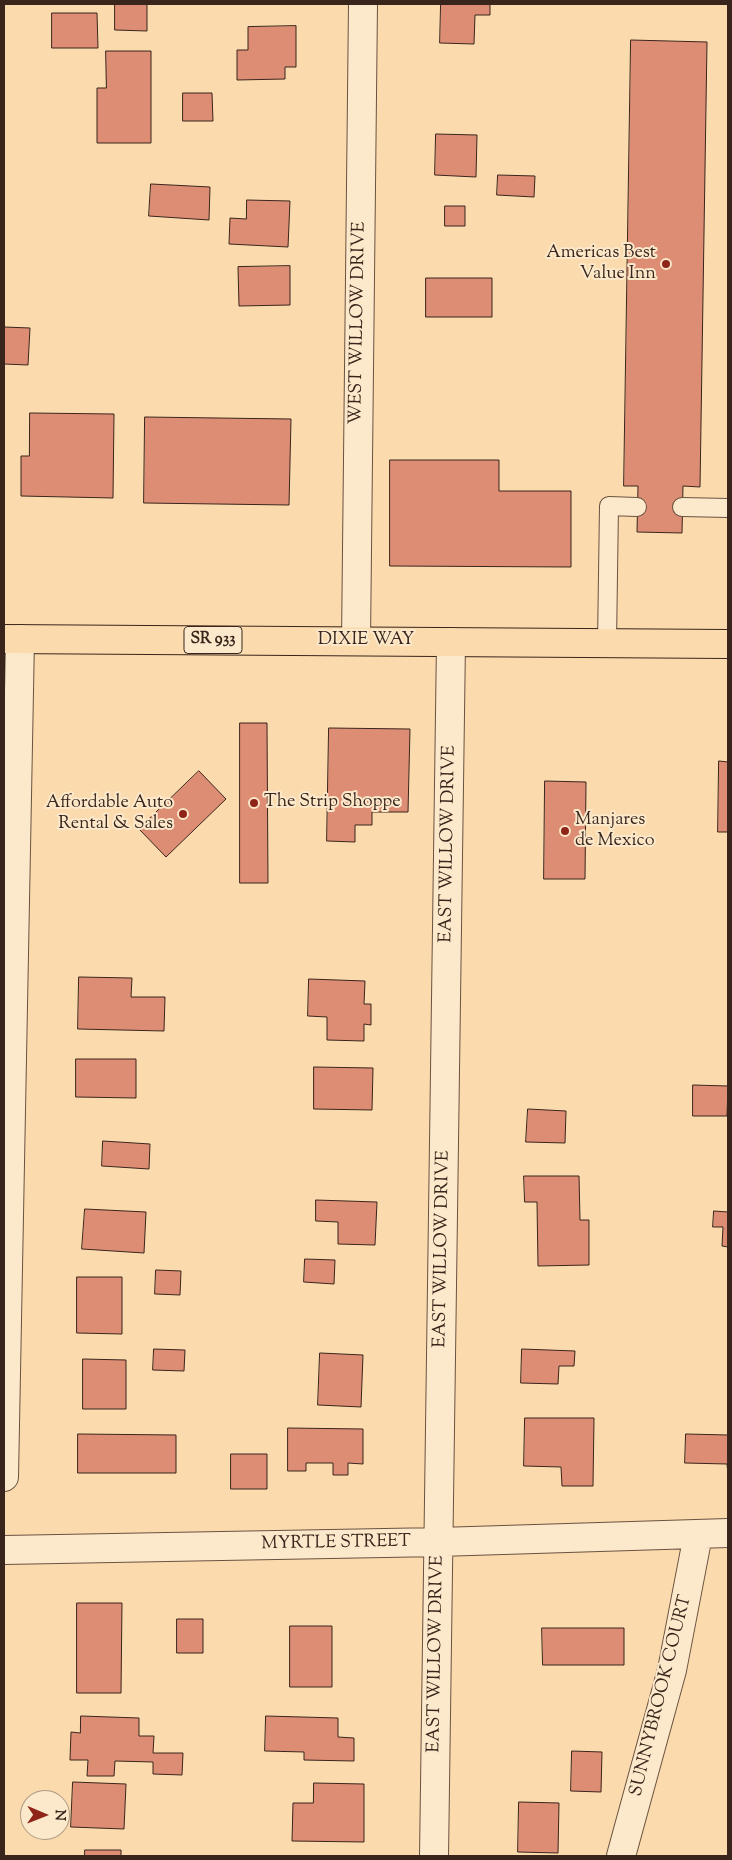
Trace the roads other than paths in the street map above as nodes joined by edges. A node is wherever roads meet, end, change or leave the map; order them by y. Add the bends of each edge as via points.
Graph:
1 (363, 4) edge
2 (637, 506) dead end
3 (682, 507) dead end
4 (728, 508) edge
5 (12, 639) edge
6 (356, 641) junction
7 (452, 642) junction
8 (607, 643) junction
9 (728, 644) edge
10 (4, 1477) edge
11 (728, 1533) edge
12 (698, 1535) junction
13 (439, 1542) junction
14 (4, 1550) edge
15 (434, 1856) edge
16 (621, 1856) edge

1 - 6 street, WEST WILLOW DRIVE
2 - 8 lane via 609,506
3 - 4 lane
5 - 6 main road, DIXIE WAY / SR 933
5 - 10 street
6 - 7 main road, DIXIE WAY / SR 933
7 - 8 main road, DIXIE WAY / SR 933
7 - 13 street, EAST WILLOW DRIVE
8 - 9 main road, DIXIE WAY / SR 933
11 - 12 street, MYRTLE STREET
12 - 13 street, MYRTLE STREET
12 - 16 street, SUNNYBROOK COURT via 672,1670
13 - 14 street, MYRTLE STREET
13 - 15 street, EAST WILLOW DRIVE

